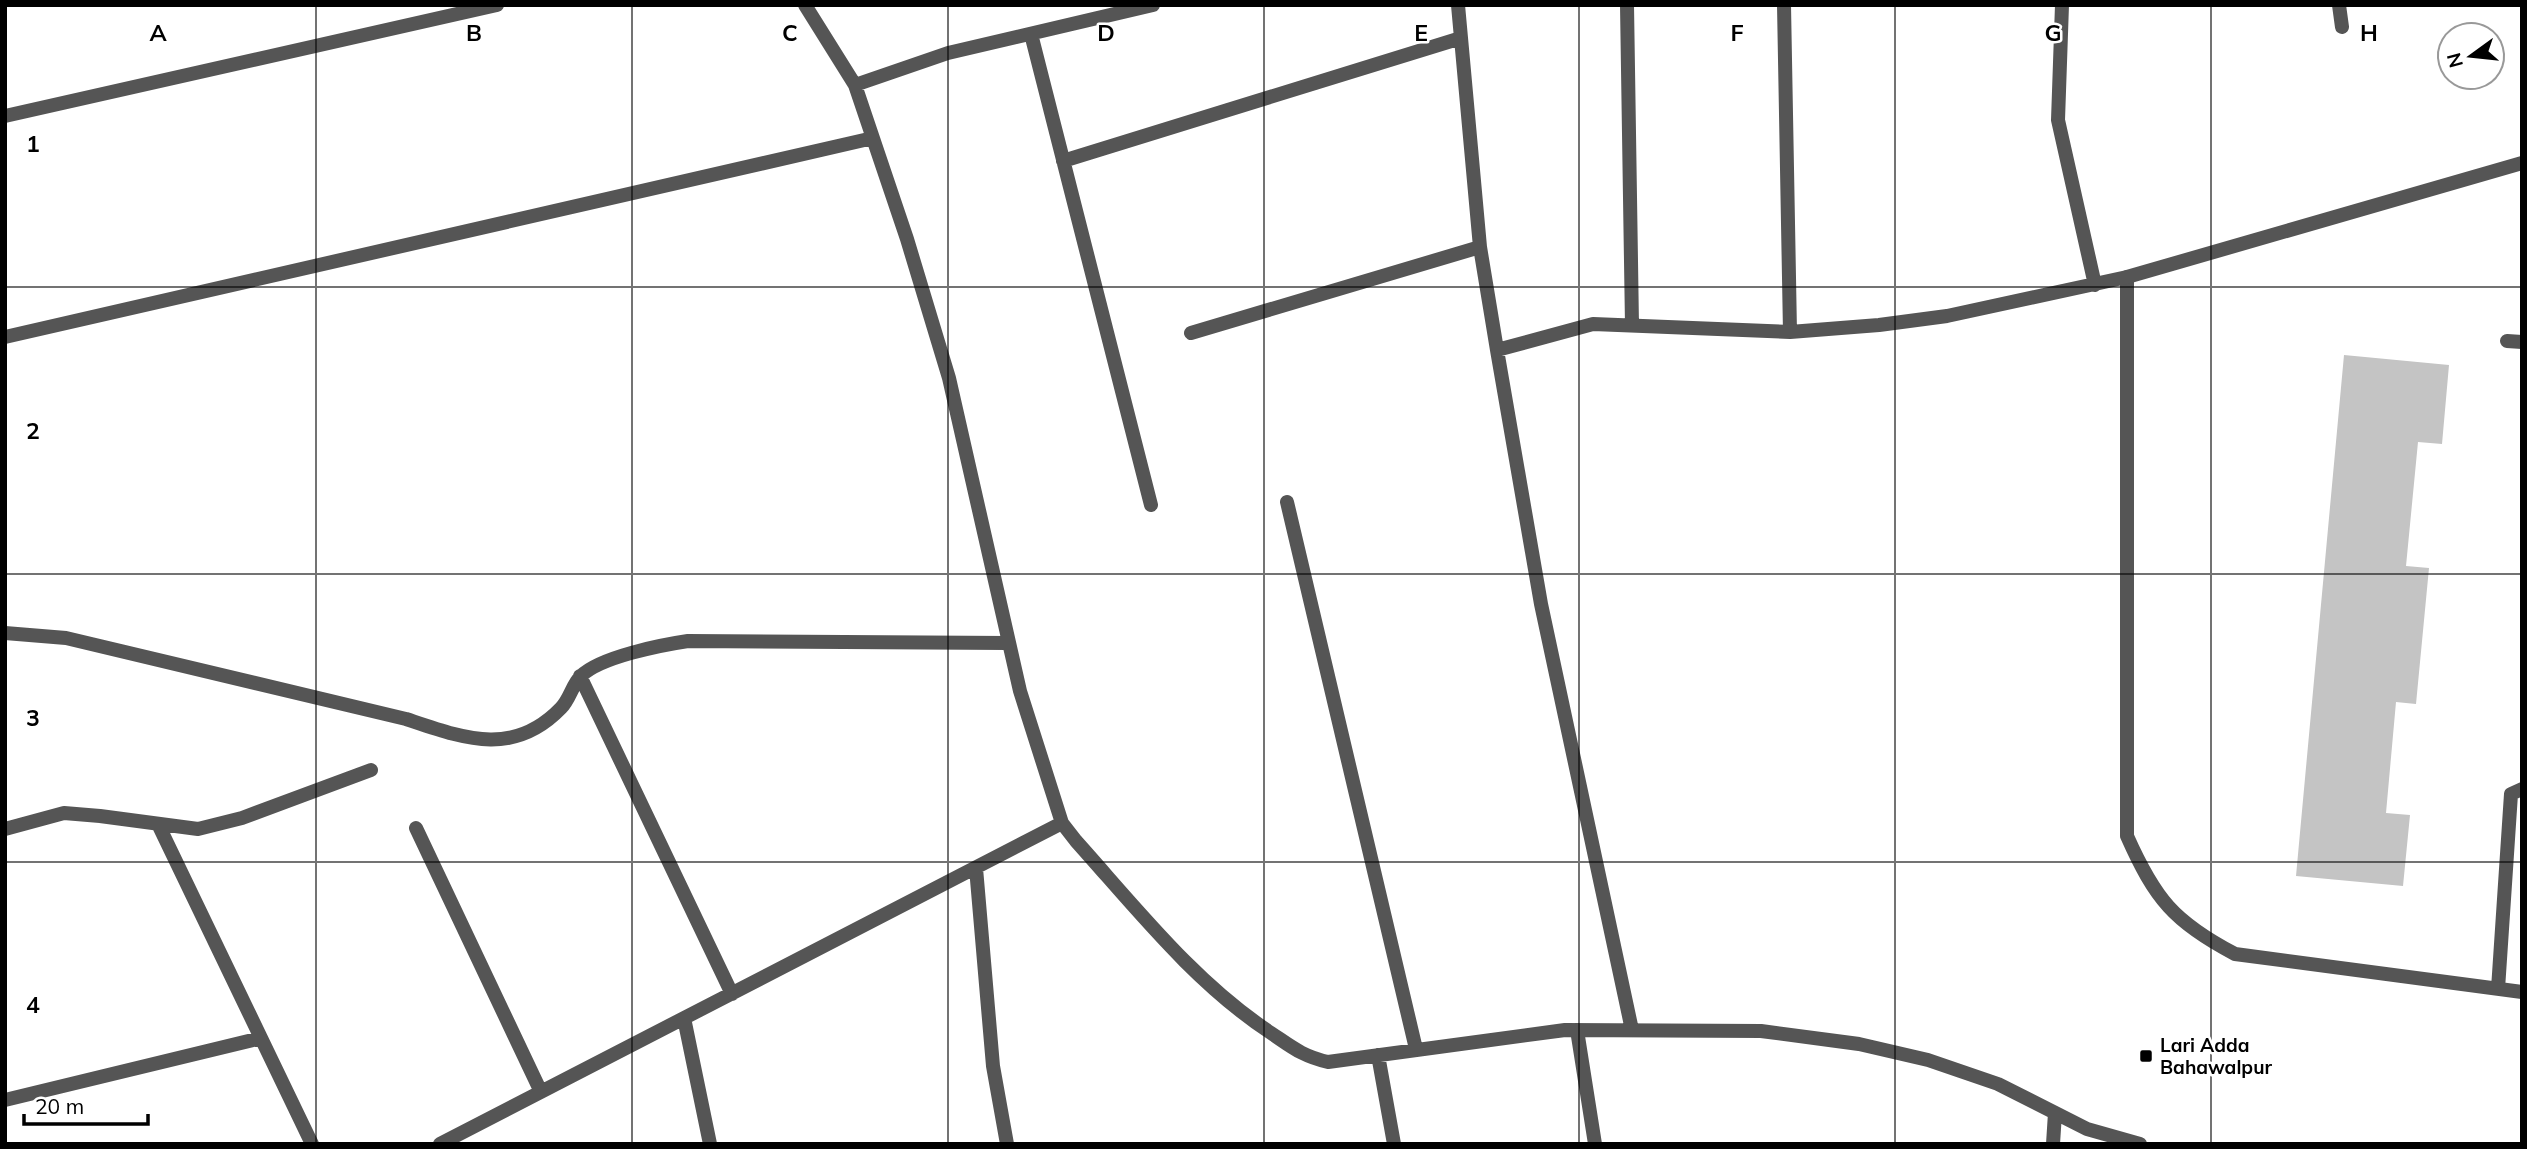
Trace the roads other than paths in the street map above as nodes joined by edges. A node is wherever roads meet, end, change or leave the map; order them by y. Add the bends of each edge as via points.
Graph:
1 (497, 5) edge
2 (805, 5) edge
3 (1153, 5) edge
4 (1458, 5) edge
5 (1627, 5) edge
6 (1784, 5) edge
7 (2062, 5) edge
8 (2339, 5) edge
9 (2342, 27) dead end
10 (1031, 34) junction
11 (1461, 38) junction
12 (855, 85) junction
13 (5, 116) edge
14 (873, 138) junction
15 (1063, 161) junction
16 (2522, 163) edge
17 (1480, 247) junction
18 (2127, 277) junction
19 (2095, 285) junction
20 (1632, 325) junction
21 (1790, 332) junction
22 (1191, 333) dead end
23 (5, 337) edge
24 (1497, 350) junction
25 (1287, 502) dead end
26 (1150, 505) dead end
27 (5, 633) edge
28 (1009, 643) junction
29 (580, 676) junction
30 (371, 769) dead end
31 (2522, 789) edge
32 (1062, 823) junction
33 (158, 824) junction
34 (416, 828) dead end
35 (5, 830) edge
36 (976, 868) junction
37 (2498, 989) junction
38 (2522, 992) edge
39 (732, 994) junction
40 (684, 1018) junction
41 (1577, 1030) junction
42 (1632, 1030) junction
43 (261, 1038) junction
44 (1416, 1049) junction
45 (1378, 1055) junction
46 (541, 1091) junction
47 (5, 1100) edge
48 (2055, 1113) junction
49 (312, 1144) edge
50 (440, 1144) edge
51 (710, 1144) edge
52 (1007, 1144) edge
53 (1394, 1144) edge
54 (1595, 1144) edge
55 (2053, 1144) edge
56 (2140, 1144) edge

1 - 13 street
2 - 12 street
3 - 10 street
4 - 11 street
5 - 20 street
6 - 21 street
7 - 19 street via 2058,120
8 - 9 street
10 - 12 street via 948,53
10 - 15 street
11 - 15 street
11 - 17 street
12 - 14 street
14 - 23 street
14 - 28 street via 949,378
15 - 26 street
16 - 18 street
17 - 22 street
17 - 24 street
18 - 19 street
18 - 37 street via 2127,836 2139,865 2180,920 2235,954
19 - 21 street via 1947,316
20 - 21 street
20 - 24 street via 1593,324
24 - 42 street via 1541,604
25 - 44 street
27 - 29 street via 66,638 491,741 516,738 543,725 564,706
28 - 29 street via 688,641 648,648 597,665
28 - 32 street
29 - 39 street
30 - 33 street via 243,818 198,829
31 - 37 street via 2511,794
32 - 36 street
32 - 45 street via 1181,957 1240,1013 1307,1057 1328,1062
33 - 35 street via 64,813
33 - 43 street
34 - 46 street
36 - 39 street
36 - 52 street via 993,1066
37 - 38 street
39 - 40 street
40 - 46 street
40 - 51 street
41 - 42 street
41 - 44 street
41 - 54 street
42 - 48 street via 1761,1031 1859,1044 1998,1083
43 - 47 street
43 - 49 street
44 - 45 street
45 - 53 street
46 - 50 street
48 - 55 street
48 - 56 street via 2087,1129

